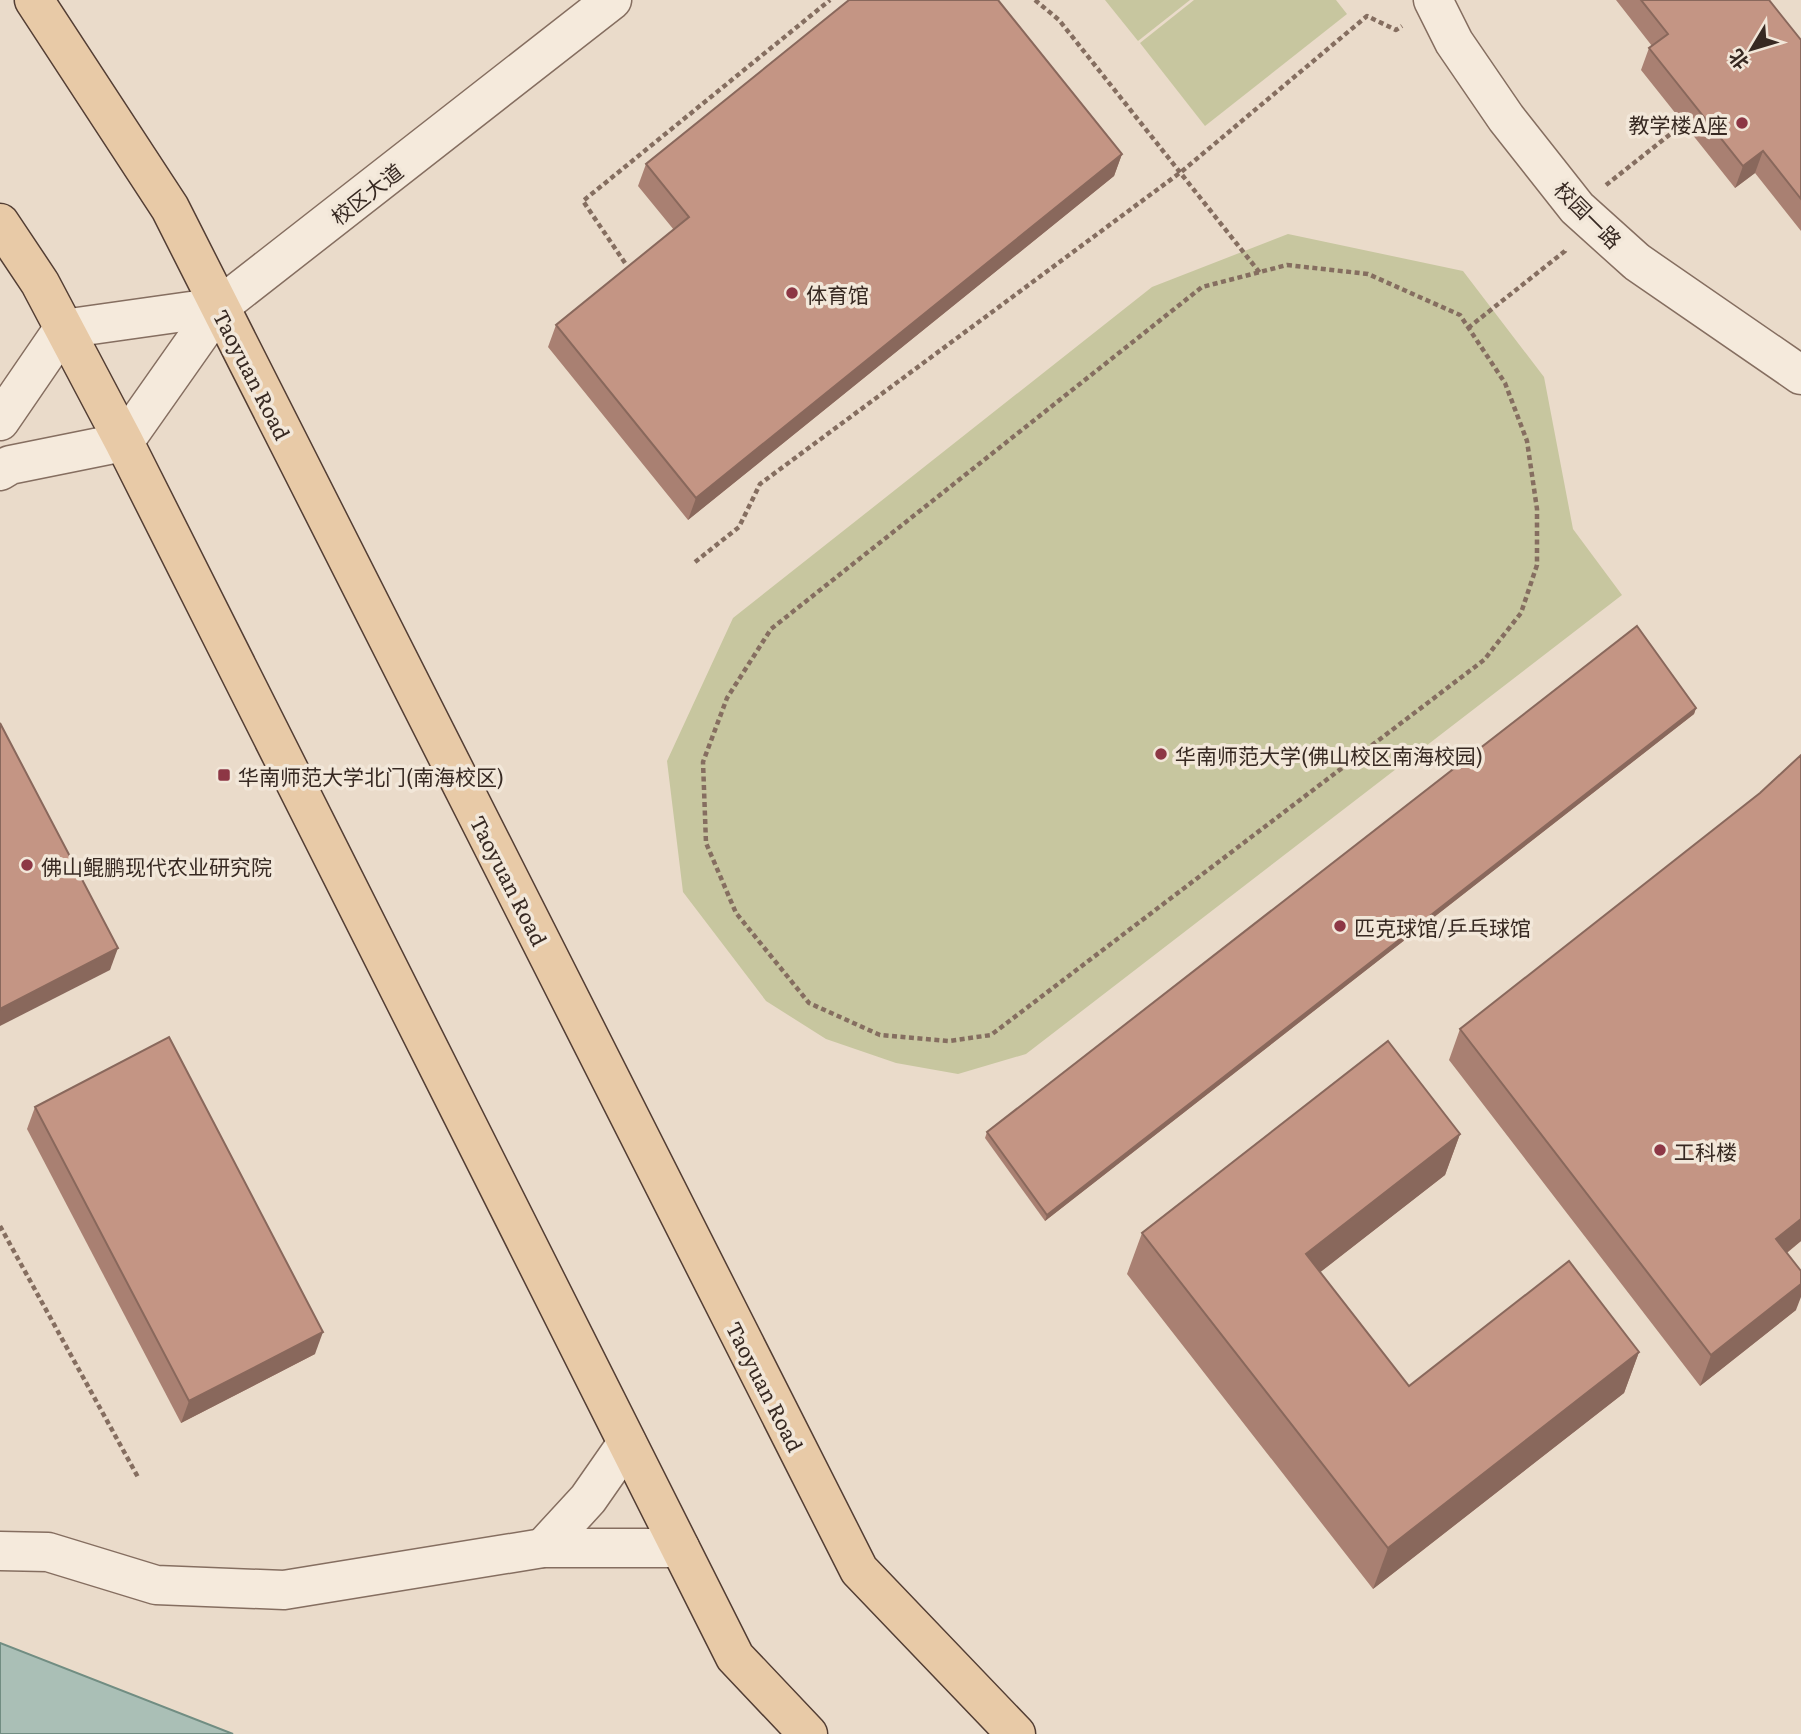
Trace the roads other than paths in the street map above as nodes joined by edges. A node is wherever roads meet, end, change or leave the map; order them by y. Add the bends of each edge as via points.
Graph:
1 (34, 0) edge
2 (612, 0) edge
3 (1434, 2) edge
4 (0, 223) edge
5 (219, 307) junction
6 (63, 329) junction
7 (1801, 375) edge
8 (0, 421) edge
9 (124, 442) junction
10 (0, 471) edge
11 (626, 1443) junction
12 (543, 1548) junction
13 (680, 1548) junction
14 (0, 1551) edge
15 (808, 1734) edge
16 (1016, 1734) edge

1 - 5 main road, Taoyuan Road via 170,208
2 - 5 street, 校区大道
3 - 7 street, 校园一路 via 1454,42 1506,118 1577,208 1637,262
4 - 6 main road via 40,283
5 - 6 street
5 - 9 street
5 - 16 main road, Taoyuan Road via 859,1570
6 - 8 street
6 - 9 main road
9 - 10 street via 10,465
9 - 11 main road
11 - 12 street via 588,1499
11 - 13 main road
12 - 13 street
12 - 14 street via 284,1590 156,1585 48,1552
13 - 15 main road via 735,1657

